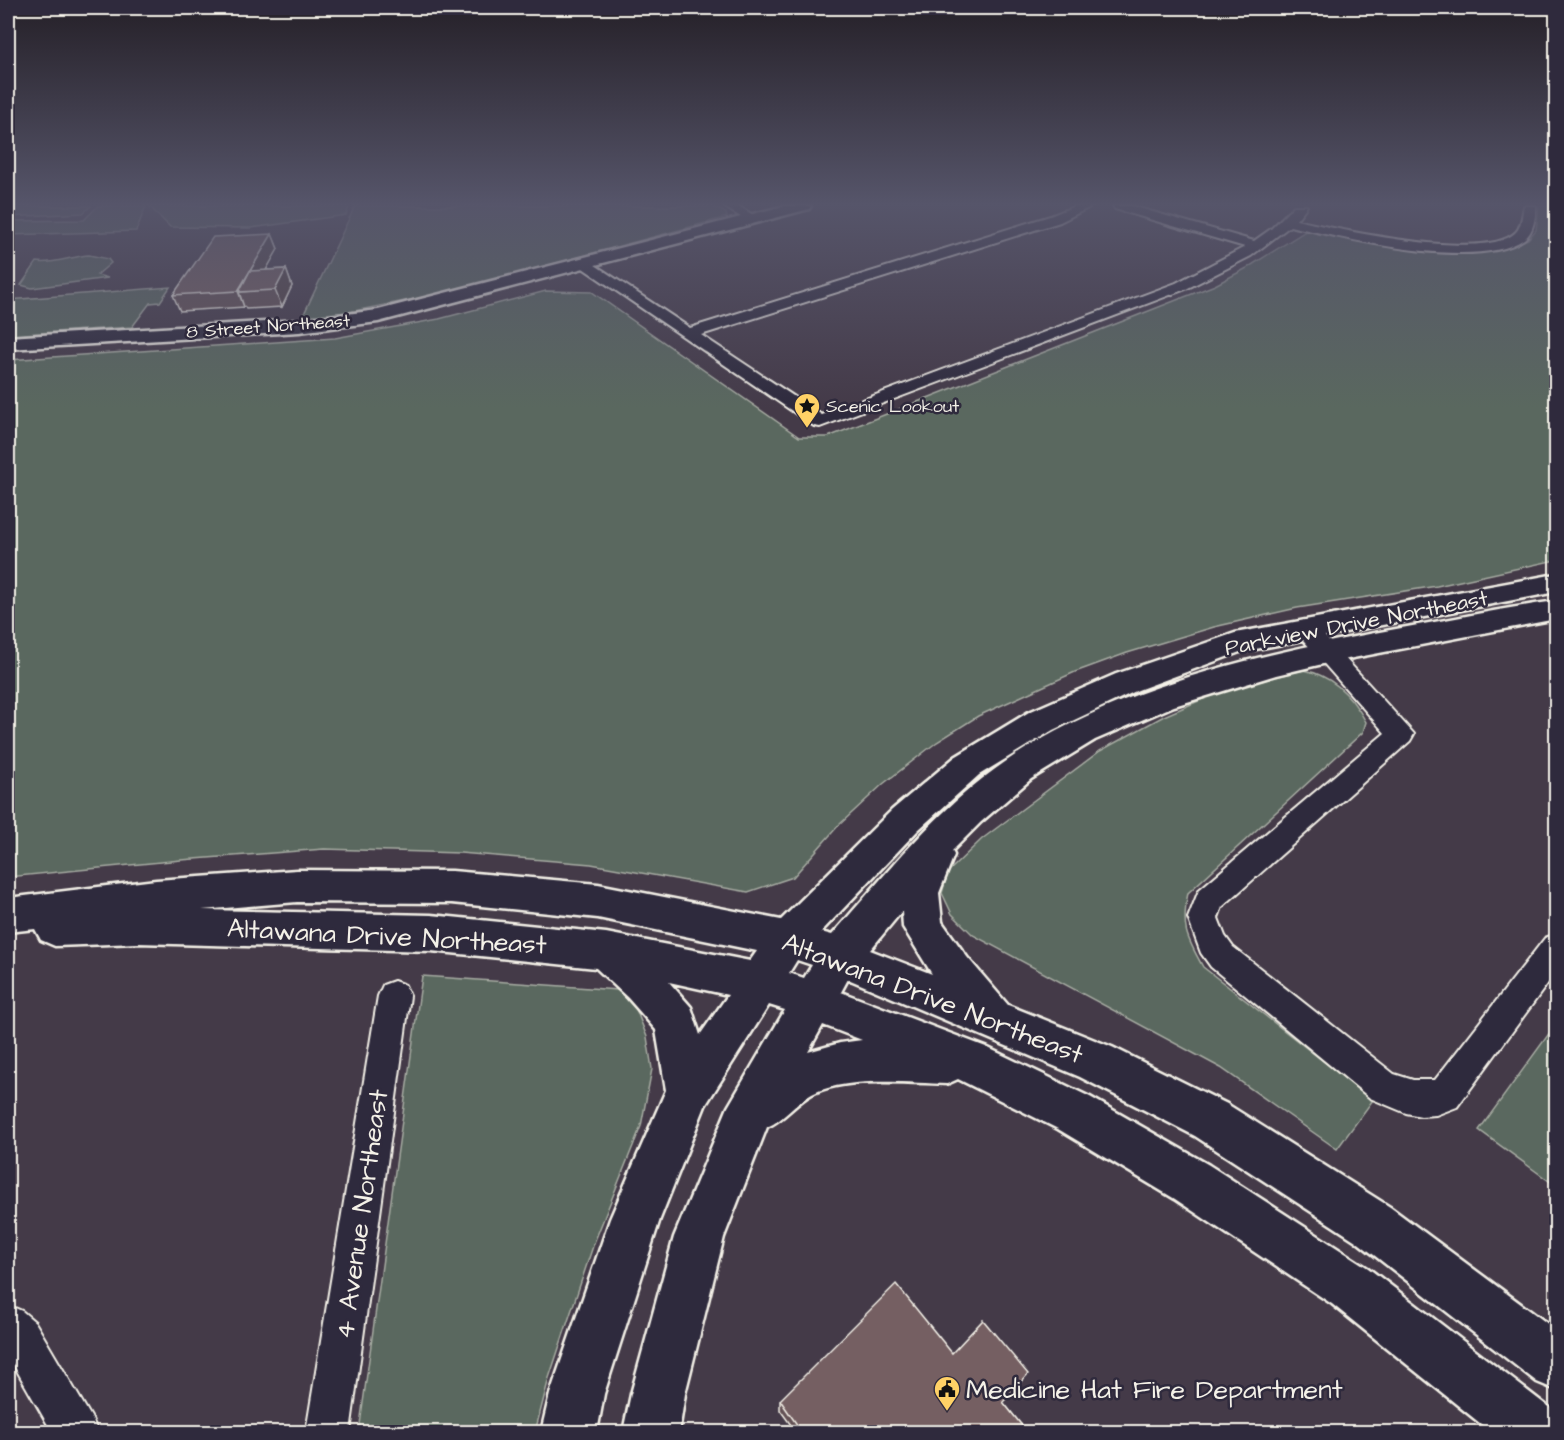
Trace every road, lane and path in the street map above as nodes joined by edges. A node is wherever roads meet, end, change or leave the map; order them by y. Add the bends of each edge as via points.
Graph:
1 (549, 273) edge
2 (598, 273) edge
3 (882, 273) edge
4 (1208, 273) edge
5 (688, 334) junction
6 (8, 343) edge
7 (1557, 583) edge
8 (1557, 610) edge
9 (1305, 628) junction
10 (1327, 652) junction
11 (943, 836) junction
12 (8, 915) edge
13 (8, 930) edge
14 (788, 939) junction
15 (1557, 948) edge
16 (606, 951) junction
17 (839, 956) junction
18 (759, 982) junction
19 (394, 996) dead end
20 (813, 1001) junction
21 (996, 1020) junction
22 (970, 1062) junction
23 (689, 1091) junction
24 (744, 1123) junction
25 (8, 1325) edge
26 (1557, 1363) edge
27 (76, 1432) edge
28 (328, 1432) edge
29 (569, 1432) edge
30 (651, 1432) edge
31 (1535, 1432) edge

1 - 6 main road, 8 Street Northeast via 412,309 341,322
2 - 5 street
3 - 5 street
4 - 5 street via 820,422
7 - 9 main road, Parkview Drive Northeast
8 - 10 main road, Parkview Drive Northeast
9 - 10 street
9 - 14 main road, Parkview Drive Northeast via 1235,643 1127,682 1041,721 968,766 941,789 856,867
10 - 11 main road, Parkview Drive Northeast via 1163,698 1083,731 1019,770
10 - 15 street via 1401,734 1210,899 1203,918 1222,957 1382,1086 1408,1097 1429,1100 1446,1095
11 - 17 main road, Parkview Drive Northeast
11 - 21 main road via 920,893 923,927 952,970
12 - 14 main road, Altawana Drive Northeast via 156,897 297,886 452,887 598,901
13 - 16 main road, Altawana Drive Northeast via 138,926 431,933
14 - 17 main road, Altawana Drive Northeast
14 - 18 main road, Parkview Drive Northeast
16 - 18 main road, Altawana Drive Northeast
16 - 23 main road via 643,984 675,1021
17 - 20 main road, Parkview Drive Northeast
17 - 21 main road, Altawana Drive Northeast
18 - 20 main road, Altawana Drive Northeast
18 - 23 main road, Parkview Drive Northeast
19 - 28 street, 4 Avenue Northeast
20 - 22 main road, Altawana Drive Northeast
20 - 24 main road, Parkview Drive Northeast
21 - 26 main road, Altawana Drive Northeast via 1096,1062 1211,1120 1373,1224
22 - 24 main road via 862,1060 817,1069 780,1088
22 - 31 main road, Altawana Drive Northeast via 1074,1113 1192,1182 1350,1286
23 - 29 main road, Parkview Drive Northeast via 634,1219 577,1394
24 - 30 main road, Parkview Drive Northeast via 699,1237
25 - 27 street via 20,1337

